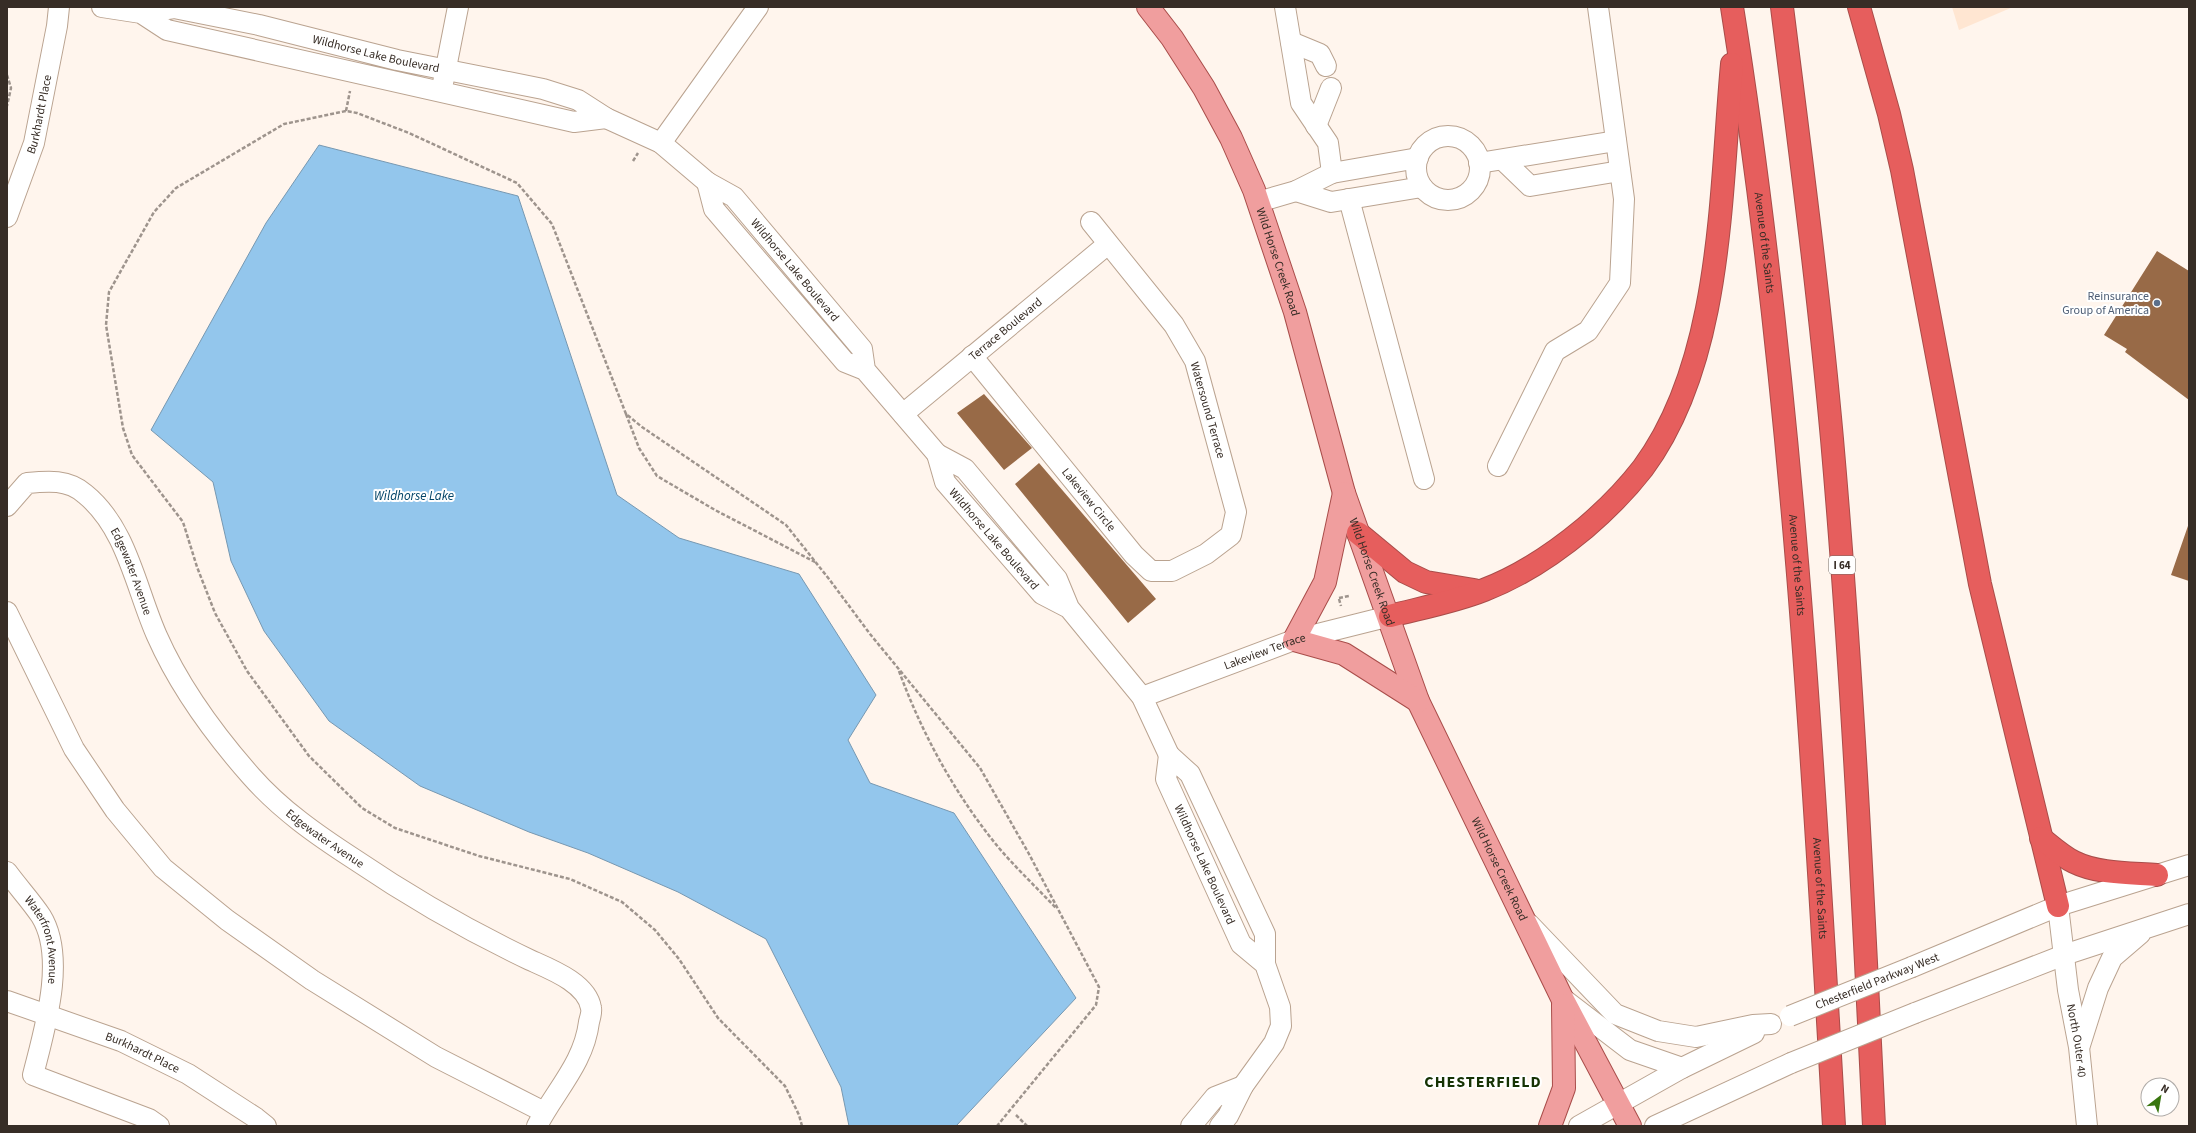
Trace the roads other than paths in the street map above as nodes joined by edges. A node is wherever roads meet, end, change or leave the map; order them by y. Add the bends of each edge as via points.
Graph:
1 (59, 7) edge
2 (102, 7) edge
3 (458, 7) edge
4 (758, 7) edge
5 (1148, 7) edge
6 (1285, 7) edge
7 (1598, 7) edge
8 (1732, 7) edge
9 (1782, 7) edge
10 (1859, 7) edge
11 (141, 13) junction
12 (1735, 29) junction
13 (1291, 42) junction
14 (1326, 66) dead end
15 (446, 70) junction
16 (1331, 88) dead end
17 (441, 92) junction
18 (606, 118) junction
19 (1316, 126) junction
20 (1616, 141) junction
21 (661, 143) junction
22 (1418, 158) junction
23 (1503, 160) junction
24 (1479, 163) junction
25 (1620, 171) junction
26 (1332, 173) junction
27 (1422, 187) junction
28 (1296, 192) junction
29 (1348, 199) junction
30 (1258, 202) junction
31 (7, 217) edge
32 (1090, 222) dead end
33 (1108, 244) junction
34 (972, 356) junction
35 (903, 414) junction
36 (1498, 466) dead end
37 (1424, 479) dead end
38 (1344, 493) junction
39 (7, 506) edge
40 (1358, 533) junction
41 (1231, 535) joint
42 (1483, 590) junction
43 (7, 612) edge
44 (1390, 616) junction
45 (1294, 640) junction
46 (1142, 697) junction
47 (1418, 701) junction
48 (2041, 838) junction
49 (2189, 865) edge
50 (7, 872) edge
51 (2157, 875) junction
52 (2058, 906) junction
53 (2189, 914) edge
54 (1524, 918) junction
55 (2153, 926) junction
56 (2064, 955) junction
57 (1562, 998) junction
58 (7, 1001) edge
59 (48, 1016) junction
60 (1771, 1024) junction
61 (2079, 1047) junction
62 (1682, 1068) junction
63 (1243, 1086) junction
64 (1618, 1103) junction
65 (541, 1119) edge
66 (159, 1126) edge
67 (266, 1126) edge
68 (1191, 1126) edge
69 (1220, 1126) edge
70 (1550, 1126) edge
71 (1579, 1126) edge
72 (1630, 1126) edge
73 (1655, 1126) edge
74 (1834, 1126) edge
75 (1874, 1126) edge
76 (2087, 1126) edge

1 - 31 street, Burkhardt Place via 34,143
2 - 11 street, Wildhorse Lake Boulevard
3 - 15 street
4 - 21 street
5 - 30 main road, Wild Horse Creek Road via 1172,38 1204,88 1231,138
6 - 13 street
7 - 20 street
8 - 12 highway, Avenue of the Saints
9 - 75 highway, I 64 via 1832,439 1852,709
10 - 48 highway via 1902,170 1980,584
11 - 15 street, Wildhorse Lake Boulevard via 174,8 259,25
11 - 17 street, Wildhorse Lake Boulevard via 167,30
12 - 42 highway via 1725,142 1724,187 1716,249 1693,364 1678,406 1643,468 1598,516 1545,558 1520,574
12 - 74 highway, Avenue of the Saints via 1767,263 1795,534 1818,836
13 - 14 street via 1320,54
13 - 19 street via 1300,103
15 - 17 street
15 - 18 street, Wildhorse Lake Boulevard via 543,89 578,100
16 - 19 street
17 - 18 street, Wildhorse Lake Boulevard via 574,122
18 - 21 street, Wildhorse Lake Boulevard
19 - 26 street via 1328,143
20 - 23 street
20 - 25 street
21 - 35 street, Wildhorse Lake Boulevard via 707,182 734,197 862,349 865,370
22 - 24 street via 1430,141 1451,136 1470,145
22 - 26 street
22 - 27 street via 1417,173
23 - 24 street
23 - 25 street via 1530,186
24 - 27 street via 1476,184 1460,197 1440,199
25 - 36 street via 1624,199 1620,283 1588,331 1555,351
26 - 28 street
27 - 29 street
28 - 29 street via 1331,202
28 - 30 street
29 - 37 street
30 - 38 main road, Wild Horse Creek Road via 1295,312
32 - 33 street, Watersound Terrace
33 - 34 street, Terrace Boulevard
33 - 41 street, Watersound Terrace via 1174,325 1194,362 1236,512
34 - 35 street, Terrace Boulevard
34 - 41 street, Lakeview Circle via 1134,555 1151,570 1172,571 1206,554
35 - 46 street, Wildhorse Lake Boulevard via 937,454 965,469 1057,579 1069,608
38 - 40 main road, Wild Horse Creek Road
38 - 45 main road via 1325,582
39 - 65 street, Edgewater Avenue via 27,483 65,482 83,492 98,506 121,543 157,636 189,697 252,778 302,824 387,882 485,939 568,978 584,993 591,1007 587,1039 569,1076
40 - 42 highway via 1405,572 1426,582
40 - 44 main road, Wild Horse Creek Road
42 - 44 highway
43 - 65 street via 74,749 115,810 163,868 227,920 312,980
44 - 45 street, Lakeview Terrace
44 - 47 main road, Wild Horse Creek Road
45 - 46 street, Lakeview Terrace
45 - 47 main road via 1344,654
46 - 63 street, Wildhorse Lake Boulevard via 1169,755 1190,774 1265,934 1265,964 1280,1007 1281,1026 1274,1043
47 - 54 main road, Wild Horse Creek Road
48 - 51 highway via 2074,862 2118,872
48 - 52 highway
49 - 51 street, Chesterfield Parkway West
50 - 59 street, Waterfront Avenue via 42,917 52,944
51 - 52 street, Chesterfield Parkway West
52 - 56 street, North Outer 40
52 - 60 street, Chesterfield Parkway West, bridge
53 - 55 street
54 - 57 main road, Wild Horse Creek Road
54 - 60 street via 1615,1014 1658,1031 1696,1037 1752,1025
55 - 56 street
55 - 61 street via 2133,939 2112,958 2098,988
56 - 61 street, North Outer 40
56 - 73 street, bridge via 1791,1063
57 - 62 street via 1630,1050
57 - 64 main road, Wild Horse Creek Road
57 - 70 main road via 1564,1088
58 - 59 street, Burkhardt Place
59 - 66 street, Waterfront Avenue via 33,1075 149,1119
59 - 67 street, Burkhardt Place via 121,1041 188,1074
60 - 62 street, Chesterfield Parkway West
61 - 76 street, North Outer 40
62 - 64 street, Chesterfield Parkway West
63 - 68 street via 1215,1097
63 - 69 street, Wildhorse Lake Boulevard
64 - 71 street, Chesterfield Parkway West
64 - 72 main road, Wild Horse Creek Road

